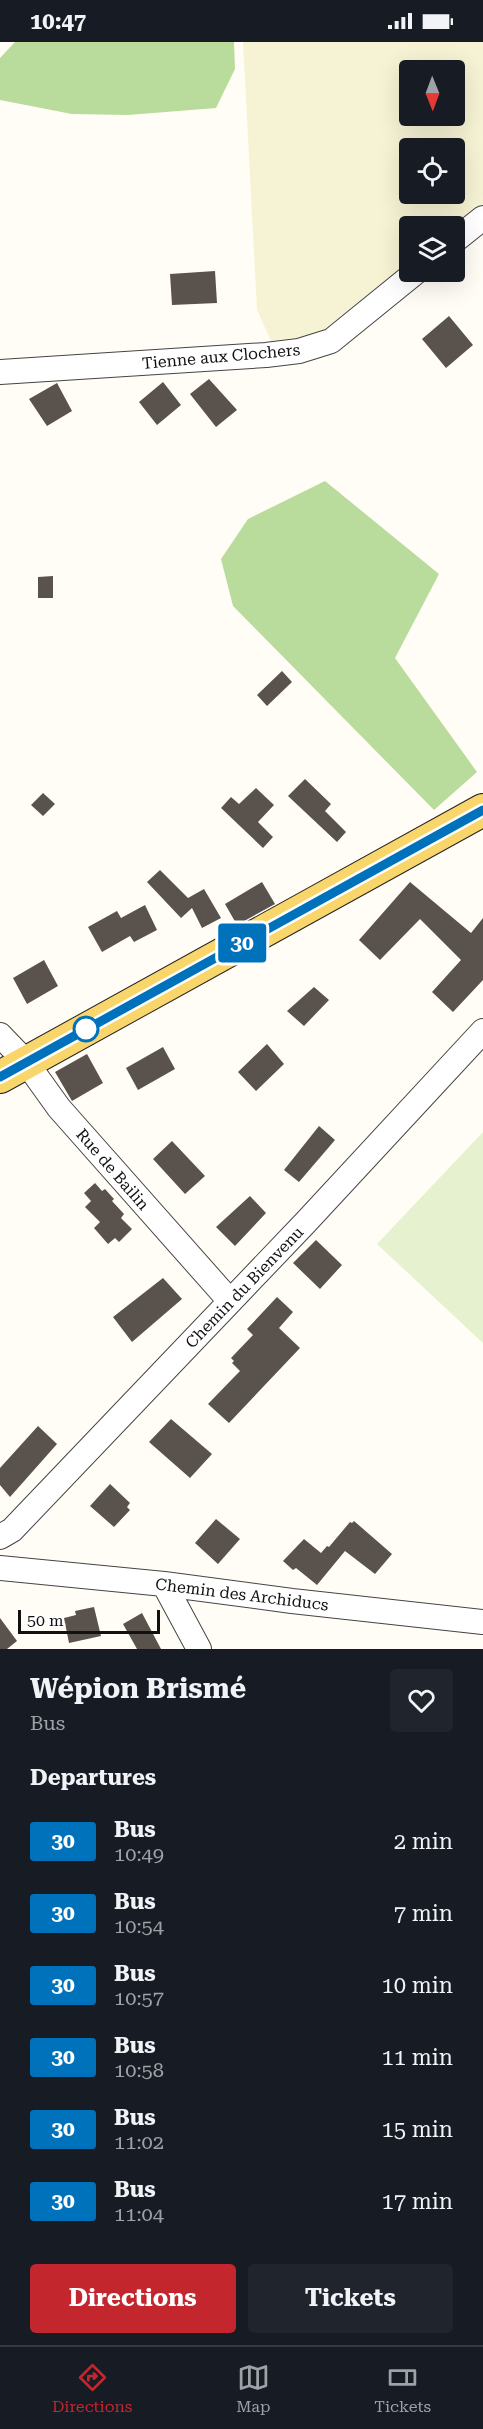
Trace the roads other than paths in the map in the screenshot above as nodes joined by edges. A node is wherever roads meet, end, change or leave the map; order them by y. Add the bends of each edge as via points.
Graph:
1 (483, 218) edge
2 (465, 232) edge
3 (404, 282) edge
4 (0, 372) edge
5 (483, 810) edge
6 (483, 1031) edge
7 (0, 1035) edge
8 (13, 1070) edge
9 (229, 1300) junction
10 (0, 1538) edge
11 (0, 1568) edge
12 (164, 1584) junction
13 (483, 1622) edge
14 (199, 1649) edge

1 - 2 street
3 - 4 street, Tienne aux Clochers via 331,341 299,351
5 - 8 main road
6 - 9 street, Chemin du Bienvenu
7 - 8 street, Rue de Bailin
8 - 9 street, Rue de Bailin via 59,1108
9 - 10 street, Chemin du Bienvenu via 12,1530
11 - 12 street, Chemin des Archiducs
12 - 13 street, Chemin des Archiducs
12 - 14 street

